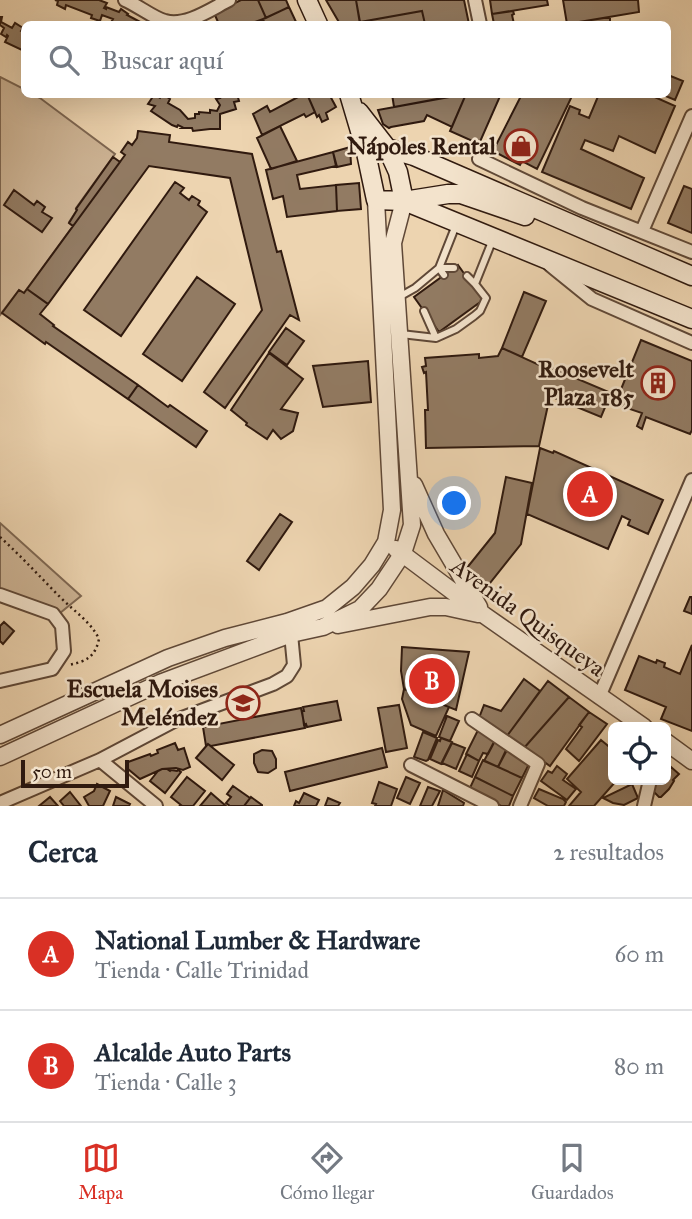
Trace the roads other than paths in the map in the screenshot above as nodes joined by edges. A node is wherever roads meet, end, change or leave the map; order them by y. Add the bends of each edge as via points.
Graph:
1 (125, 0) edge
2 (229, 0) edge
3 (307, 0) edge
4 (475, 0) edge
5 (164, 21) edge
6 (180, 21) edge
7 (317, 21) edge
8 (479, 21) edge
9 (350, 99) edge
10 (692, 116) edge
11 (387, 148) junction
12 (479, 159) dead end
13 (376, 200) junction
14 (404, 201) junction
15 (582, 208) junction
16 (457, 222) junction
17 (574, 226) junction
18 (642, 231) junction
19 (494, 237) junction
20 (692, 252) edge
21 (536, 254) junction
22 (439, 268) junction
23 (454, 268) dead end
24 (444, 275) dead end
25 (467, 276) dead end
26 (692, 276) edge
27 (475, 284) junction
28 (397, 299) junction
29 (424, 311) dead end
30 (692, 319) edge
31 (400, 334) junction
32 (436, 338) junction
33 (692, 343) edge
34 (410, 475) junction
35 (692, 480) edge
36 (386, 542) junction
37 (403, 553) junction
38 (0, 595) edge
39 (484, 615) junction
40 (323, 627) junction
41 (289, 628) junction
42 (0, 681) edge
43 (599, 697) junction
44 (472, 719) dead end
45 (636, 722) edge
46 (0, 735) edge
47 (671, 748) edge
48 (0, 757) edge
49 (100, 760) junction
50 (692, 761) edge
51 (411, 765) dead end
52 (649, 785) edge
53 (0, 803) edge
54 (156, 806) edge
55 (492, 806) edge
56 (520, 806) edge
57 (644, 806) edge

1 - 5 street
2 - 6 street
3 - 7 main road
4 - 8 street
9 - 11 main road
9 - 13 main road
10 - 18 street
11 - 14 main road
11 - 17 main road
12 - 15 street
13 - 14 main road
13 - 36 street via 392,480
14 - 16 main road
14 - 17 main road via 461,194 529,217
14 - 28 street via 393,243
15 - 17 street
15 - 18 street
16 - 19 main road
16 - 22 lane
17 - 26 main road
18 - 20 street
19 - 21 main road
19 - 27 lane
21 - 30 main road
21 - 33 street via 592,299
22 - 23 lane
22 - 24 lane
22 - 28 lane via 416,291
25 - 27 lane
27 - 32 lane via 486,298 480,311
28 - 31 street
29 - 32 lane
31 - 32 lane
31 - 34 street
34 - 37 street via 412,525
34 - 39 street via 436,534
35 - 43 street
36 - 37 street, Avenida Quisqueya
36 - 41 street via 354,587
37 - 39 street, Avenida Quisqueya
37 - 40 street via 360,609
38 - 42 street via 53,614 62,626 64,651 52,669
39 - 40 street via 430,607
39 - 43 street, Avenida Quisqueya
40 - 41 street
41 - 46 street via 225,638 168,658
41 - 48 street
41 - 49 street via 295,665 287,676 174,721
43 - 45 street, Avenida Quisqueya
44 - 56 street via 538,764
47 - 50 street
49 - 53 street
49 - 54 street
51 - 55 street
52 - 57 street

